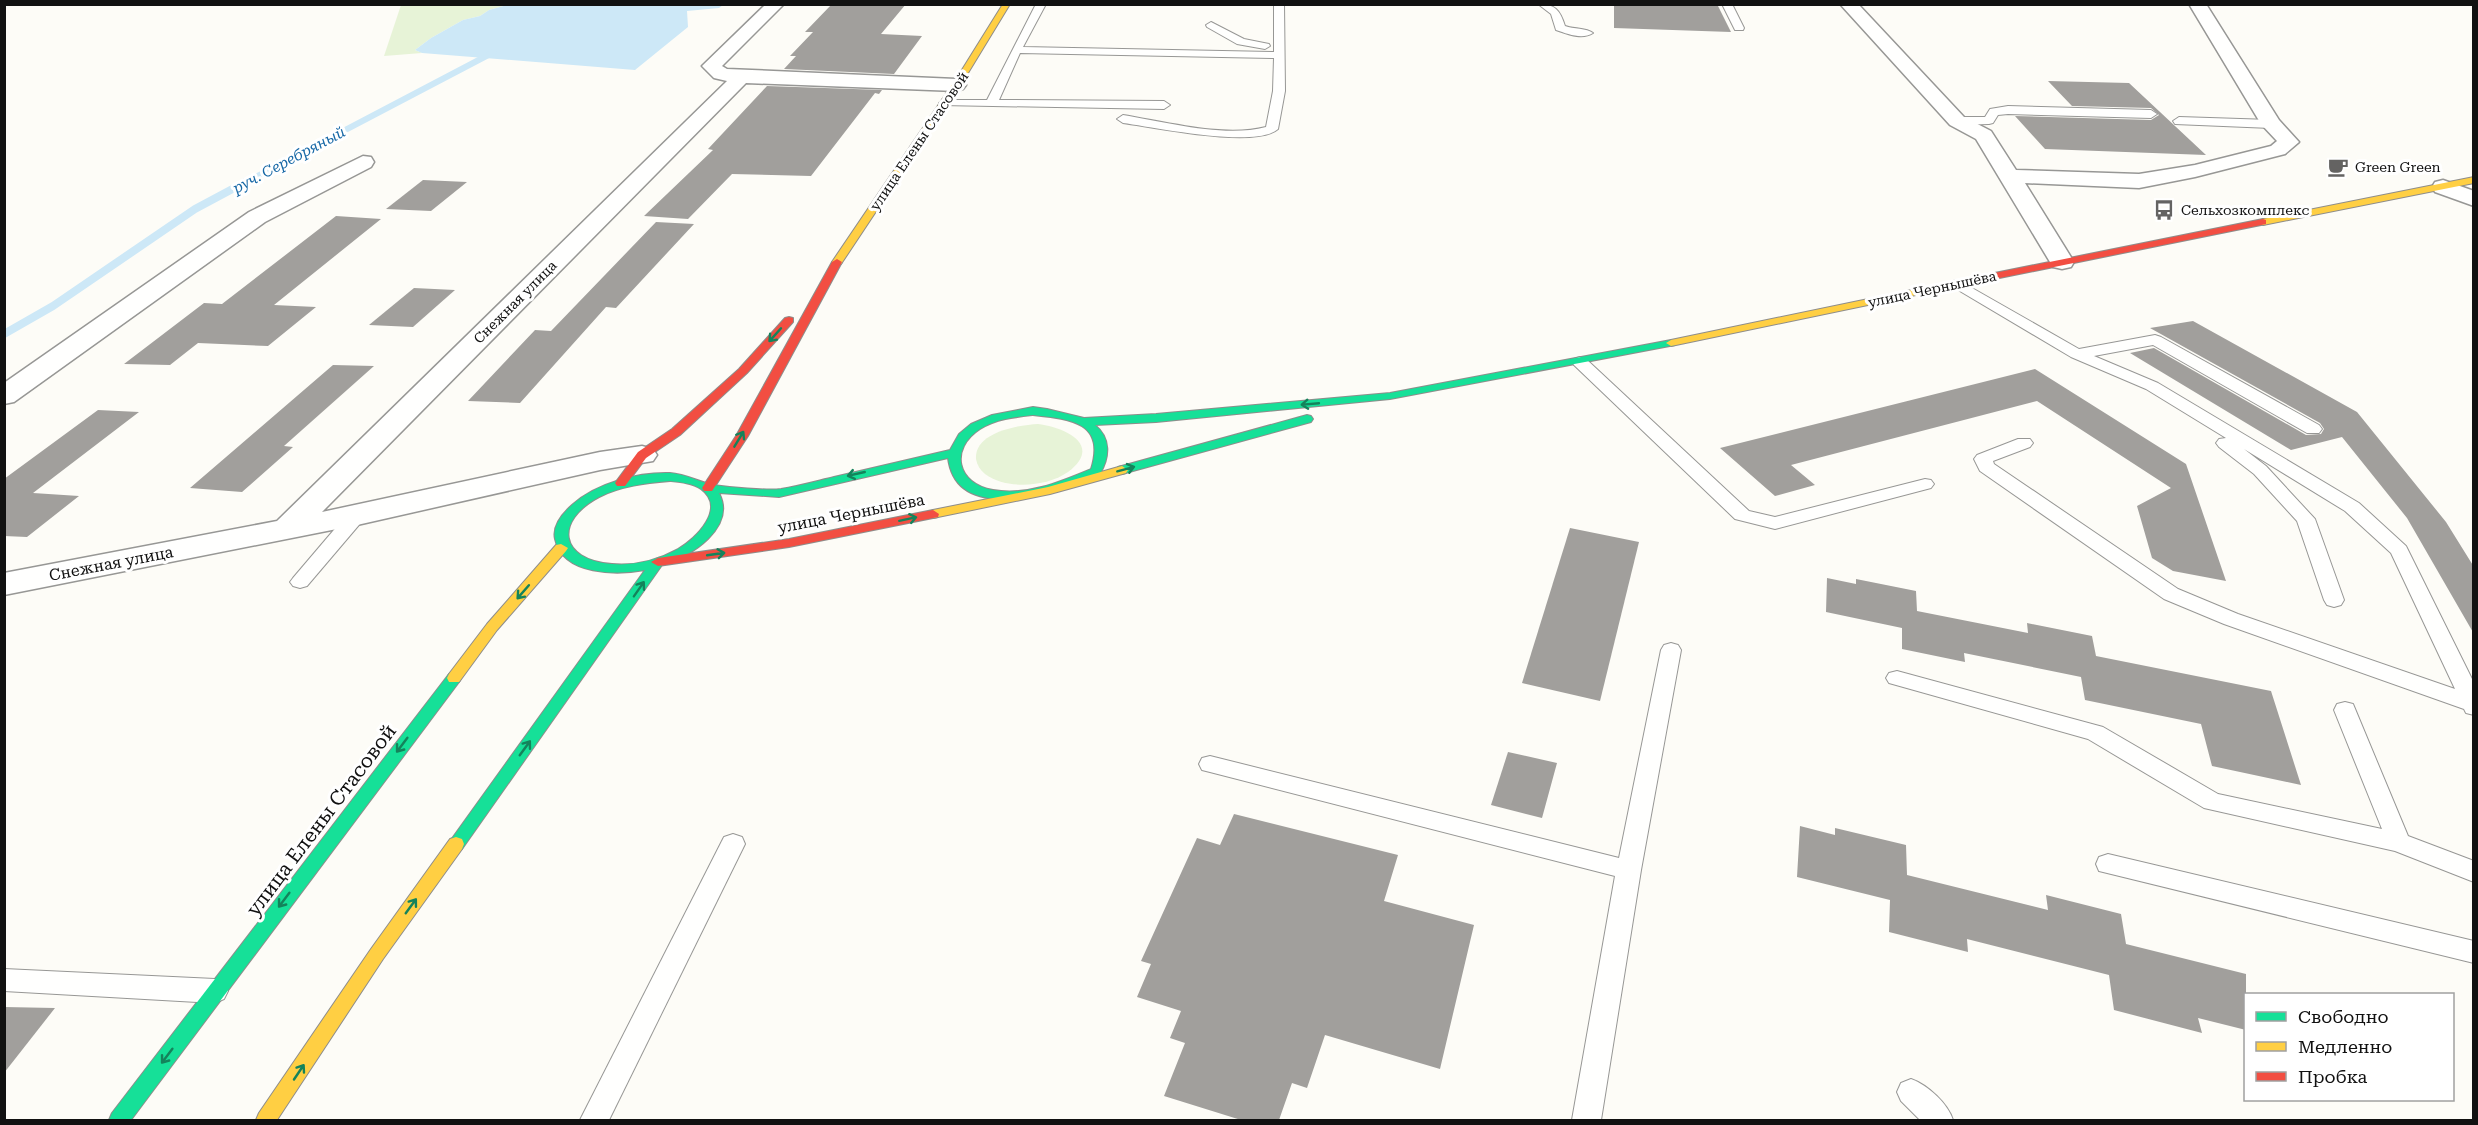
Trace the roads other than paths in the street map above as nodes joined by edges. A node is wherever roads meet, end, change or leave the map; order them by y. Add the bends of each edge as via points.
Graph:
1 (776, 4) edge
2 (1007, 4) edge
3 (1041, 4) edge
4 (1279, 4) edge
5 (1543, 4) edge
6 (1726, 4) edge
7 (1848, 4) edge
8 (2197, 4) edge
9 (1211, 25) dead end
10 (1739, 28) dead end
11 (1588, 33) dead end
12 (1016, 50) junction
13 (1280, 52) junction
14 (741, 77) junction
15 (956, 85) junction
16 (945, 103) junction
17 (991, 104) junction
18 (1164, 105) dead end
19 (2151, 114) dead end
20 (1123, 119) dead end
21 (1957, 121) junction
22 (2179, 121) dead end
23 (2271, 124) junction
24 (363, 162) dead end
25 (2009, 177) junction
26 (2474, 180) edge
27 (2442, 187) junction
28 (2474, 199) edge
29 (2062, 262) junction
30 (828, 276) junction
31 (1958, 284) junction
32 (2077, 354) junction
33 (1580, 362) junction
34 (2152, 386) junction
35 (4, 396) edge
36 (1390, 396) junction
37 (1084, 422) junction
38 (2313, 429) dead end
39 (2024, 443) dead end
40 (954, 453) junction
41 (642, 456) junction
42 (621, 483) junction
43 (1925, 484) dead end
44 (708, 488) junction
45 (1050, 490) junction
46 (357, 515) junction
47 (289, 527) junction
48 (561, 548) junction
49 (658, 562) junction
50 (300, 582) dead end
51 (4, 584) edge
52 (2334, 600) dead end
53 (1671, 650) dead end
54 (1897, 678) dead end
55 (2472, 705) edge
56 (2345, 710) dead end
57 (1210, 764) dead end
58 (2399, 842) junction
59 (733, 844) dead end
60 (2109, 864) dead end
61 (1629, 870) junction
62 (2474, 872) edge
63 (2474, 951) edge
64 (4, 980) edge
65 (215, 991) junction
66 (1911, 1092) dead end
67 (119, 1120) edge
68 (266, 1120) edge
69 (594, 1120) edge
70 (1587, 1120) edge
71 (1938, 1120) edge

1 - 14 street via 711,66 722,74
2 - 15 main road, улица Елены Стасовой
3 - 12 lane
4 - 13 lane
5 - 11 lane via 1556,13 1560,28
6 - 10 lane
7 - 21 street
8 - 23 street
9 - 13 lane via 1241,42
12 - 13 lane
12 - 17 lane
13 - 20 lane via 1279,91 1272,129 1267,132 1218,132
14 - 15 street
14 - 47 street, Снежная улица
15 - 16 main road, улица Елены Стасовой
16 - 17 lane
16 - 30 main road, улица Елены Стасовой
17 - 18 lane
19 - 21 lane via 2008,110 1994,112 1989,120
21 - 25 street via 1984,135
22 - 23 lane
23 - 25 street via 2289,142 2278,150 2195,171 2139,181
24 - 35 street via 257,217
25 - 29 street
26 - 27 main road, улица Чернышёва
27 - 28 street
27 - 29 main road, улица Чернышёва
29 - 31 main road, улица Чернышёва
30 -> 41 main road, улица Елены Стасовой via 742,371 676,432
44 -> 30 main road, улица Елены Стасовой via 742,436
31 - 32 lane
31 - 33 main road, улица Чернышёва
32 - 34 lane
32 - 38 lane via 2155,340
33 - 36 main road, улица Чернышёва
33 - 43 lane via 1742,514 1774,523
34 - 52 lane via 2260,470 2306,519
34 - 55 lane via 2352,507 2399,550
36 -> 37 main road, улица Чернышёва
45 -> 36 main road, улица Чернышёва
37 - 40 main road, улица Чернышёва via 1057,413 1009,414 968,432
37 - 45 main road, улица Чернышёва via 1102,438 1101,464 1096,471
39 - 55 lane via 1983,459 1986,466 2171,594
40 -> 44 main road, улица Чернышёва via 779,493
40 - 45 main road, улица Чернышёва via 955,472 982,492 1006,495
41 - 42 main road, улица Елены Стасовой
41 - 46 street, Снежная улица via 600,461
42 - 44 main road, улица Чернышёва via 670,477 692,480
42 - 48 main road, улица Чернышёва via 598,492 565,519 558,534
44 - 49 main road via 717,498 719,511 714,525 682,552
49 -> 45 main road, улица Чернышёва via 789,543
46 - 47 street, Снежная улица
46 - 50 lane
47 - 51 street, Снежная улица
48 - 49 main road via 570,559 587,566 633,568
48 -> 65 main road, улица Елены Стасовой via 492,627
68 -> 49 main road via 377,954
53 - 61 lane
54 - 58 lane via 2095,732 2212,802
56 - 58 lane
57 - 61 lane
58 - 62 lane
59 - 69 lane
60 - 63 lane
61 - 70 lane
64 - 65 lane
65 -> 67 main road, улица Елены Стасовой
66 - 71 lane

